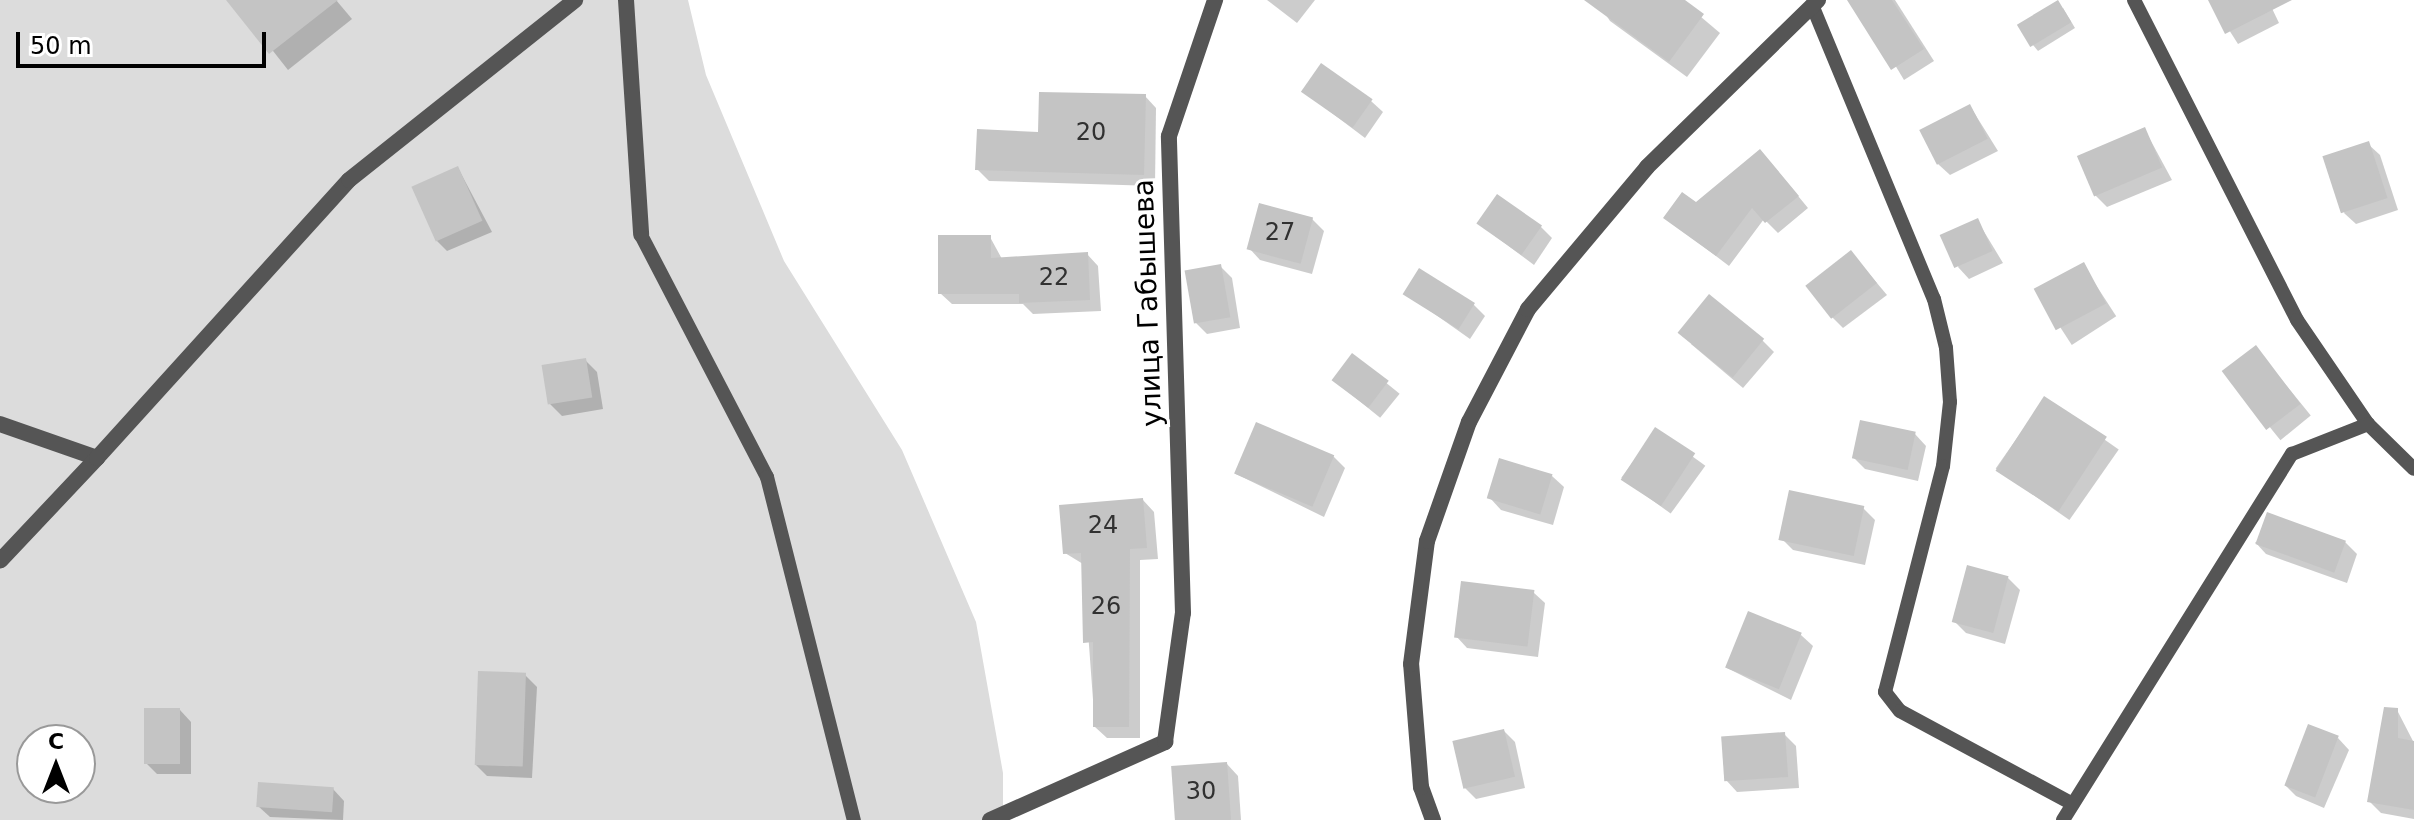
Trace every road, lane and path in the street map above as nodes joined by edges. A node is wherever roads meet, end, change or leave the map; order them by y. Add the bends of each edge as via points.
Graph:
1 (575, 0) edge
2 (626, 0) edge
3 (1215, 0) edge
4 (2134, 0) edge
5 (1815, 3) edge
6 (641, 235) joint
7 (0, 424) edge
8 (2368, 424) junction
9 (97, 458) junction
10 (2414, 469) edge
11 (0, 561) edge
12 (2073, 804) junction
13 (854, 820) edge
14 (990, 820) edge
15 (1433, 820) edge
16 (2063, 820) edge

1 - 9 street via 349,180
2 - 6 street
3 - 14 street, улица Габышева via 1169,136 1183,613 1165,742
4 - 8 lane via 2297,320
5 - 12 lane via 1934,299 1946,348 1943,466 1885,692 1900,711
5 - 15 street via 1647,167 1528,309 1469,422 1427,541 1411,664 1421,787
6 - 13 lane via 767,477
7 - 9 street
8 - 10 lane
8 - 12 lane via 2292,454
9 - 11 street
12 - 16 lane

